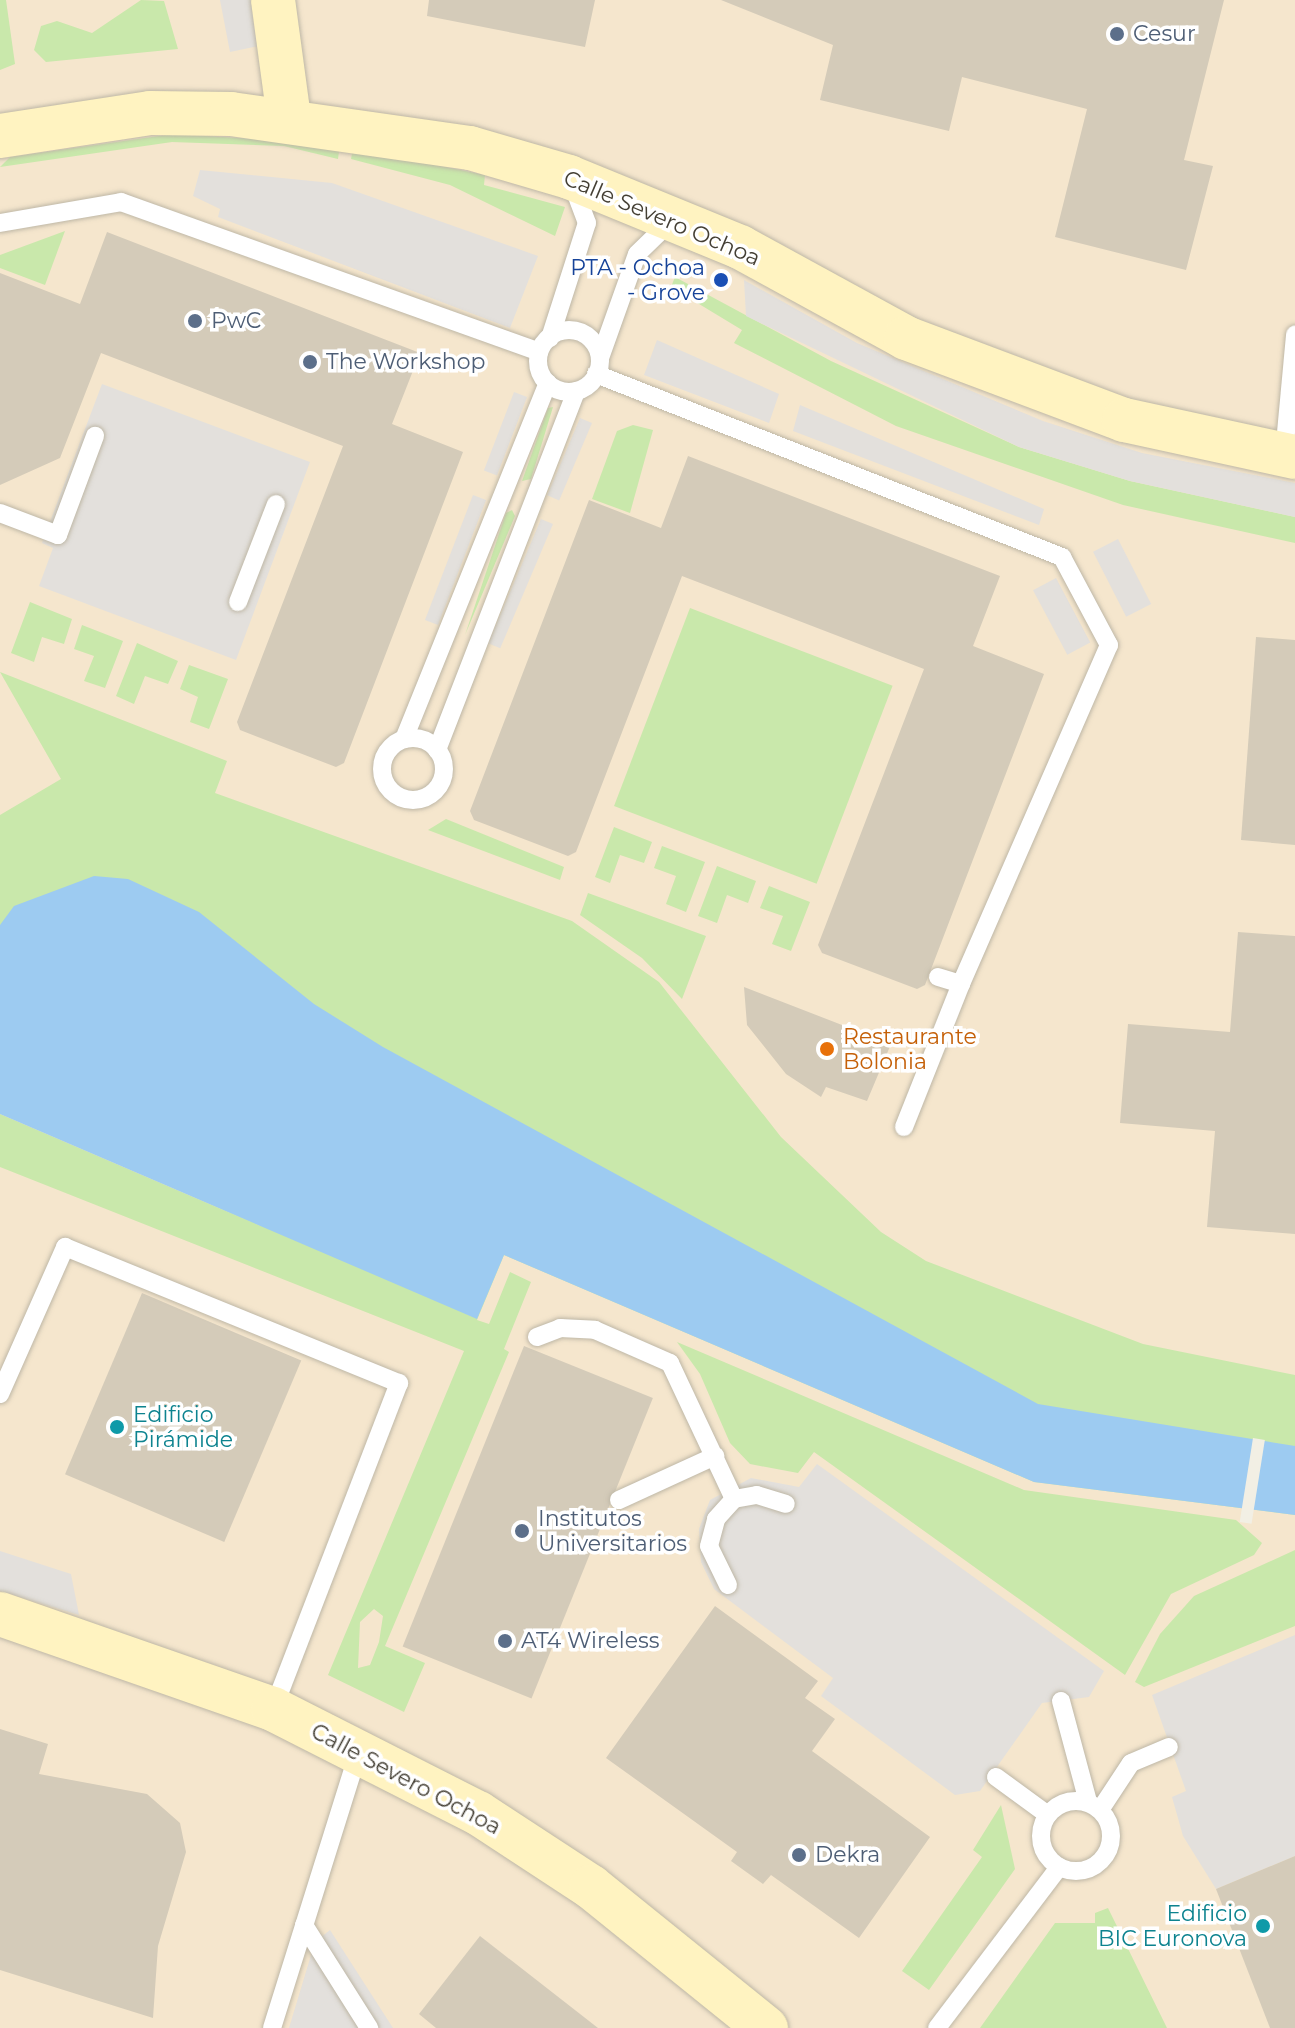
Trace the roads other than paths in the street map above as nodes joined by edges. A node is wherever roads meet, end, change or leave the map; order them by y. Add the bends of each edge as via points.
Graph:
1 (273, 0) edge
2 (289, 119) junction
3 (0, 136) edge
4 (569, 177) junction
5 (674, 219) junction
6 (0, 223) edge
7 (1295, 335) edge
8 (544, 345) junction
9 (598, 366) junction
10 (548, 383) junction
11 (576, 391) junction
12 (95, 436) dead end
13 (1290, 455) edge
14 (276, 504) dead end
15 (0, 513) edge
16 (238, 602) dead end
17 (404, 739) junction
18 (437, 750) junction
19 (938, 977) dead end
20 (961, 984) junction
21 (904, 1127) dead end
22 (537, 1337) dead end
23 (0, 1394) edge
24 (715, 1456) junction
25 (734, 1499) junction
26 (619, 1500) dead end
27 (786, 1504) dead end
28 (728, 1585) dead end
29 (0, 1614) edge
30 (1061, 1701) dead end
31 (273, 1709) junction
32 (1169, 1747) dead end
33 (359, 1751) junction
34 (996, 1777) dead end
35 (1094, 1806) junction
36 (1048, 1815) junction
37 (1059, 1867) junction
38 (304, 1925) junction
39 (272, 2028) edge
40 (369, 2028) edge
41 (766, 2028) edge
42 (937, 2028) edge

1 - 2 street
2 - 3 street, Calle Severo Ochoa via 150,113
2 - 4 street, Calle Severo Ochoa via 470,148
4 - 5 street, Calle Severo Ochoa
4 - 8 lane via 587,223
5 - 9 lane via 637,254
5 - 13 street, Calle Severo Ochoa via 906,338 1124,420
6 - 8 lane via 121,202
7 - 13 lane
8 - 9 lane via 582,332
8 - 10 lane
9 - 11 lane
9 - 20 lane via 1062,557 1109,645
10 - 11 lane
10 - 17 lane
11 - 18 lane
12 - 15 lane via 58,535
14 - 16 lane
17 - 18 lane
17 - 18 lane via 384,755 381,769 402,799 438,788
19 - 20 lane
20 - 21 lane
22 - 24 lane via 560,1328 595,1330 670,1363
23 - 31 lane via 65,1247 399,1383
24 - 25 lane
24 - 26 lane
25 - 27 lane via 757,1495
25 - 28 lane via 716,1519 709,1546
29 - 31 street, Calle Severo Ochoa
30 - 35 lane
31 - 33 street, Calle Severo Ochoa
32 - 35 lane via 1131,1763
33 - 38 lane
33 - 41 street, Calle Severo Ochoa via 478,1813 591,1887
34 - 36 lane
35 - 36 lane via 1073,1801
35 - 37 lane via 1111,1835 1103,1859 1082,1871
36 - 37 lane via 1042,1843
37 - 42 lane
38 - 39 lane
38 - 40 lane

